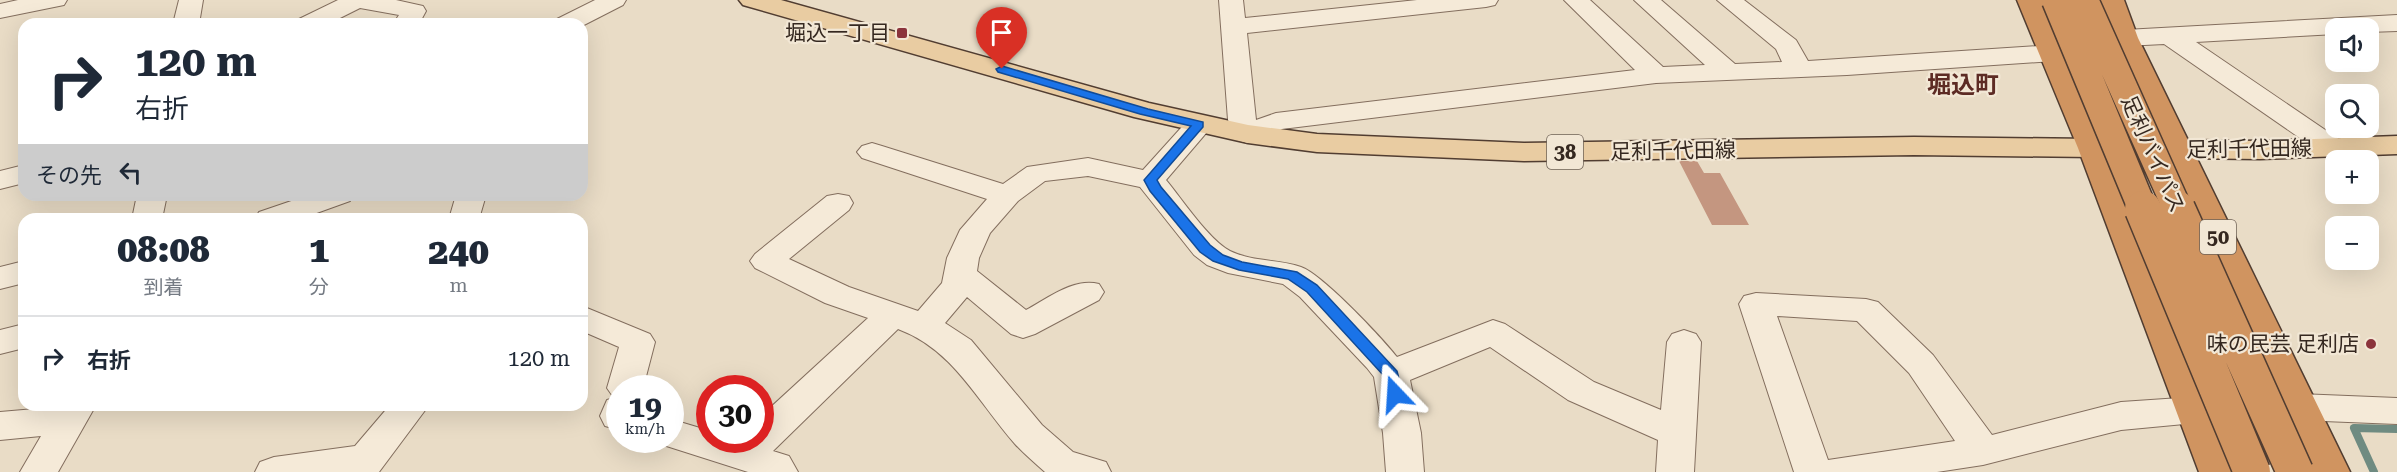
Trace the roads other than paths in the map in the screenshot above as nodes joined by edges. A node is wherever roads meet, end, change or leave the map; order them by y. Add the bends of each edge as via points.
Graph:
1 (55, 0) edge
2 (191, 0) edge
3 (357, 0) edge
4 (614, 0) edge
5 (752, 0) edge
6 (1231, 0) edge
7 (1576, 0) edge
8 (1646, 0) edge
9 (1729, 0) edge
10 (2030, 0) edge
11 (2056, 0) edge
12 (2084, 0) edge
13 (2111, 0) edge
14 (1469, 1) edge
15 (0, 11) edge
16 (187, 18) edge
17 (320, 18) edge
18 (410, 18) edge
19 (578, 18) edge
20 (2397, 23) edge
21 (1234, 27) junction
22 (2169, 35) junction
23 (2125, 38) junction
24 (2054, 52) junction
25 (1799, 69) junction
26 (1729, 72) junction
27 (1656, 75) junction
28 (1199, 124) junction
29 (1248, 134) junction
30 (2397, 145) edge
31 (2333, 147) junction
32 (2093, 148) junction
33 (2177, 150) junction
34 (872, 153) dead end
35 (18, 176) edge
36 (0, 180) edge
37 (1150, 180) junction
38 (1007, 195) junction
39 (322, 201) edge
40 (838, 203) dead end
41 (287, 213) edge
42 (18, 274) edge
43 (960, 274) junction
44 (0, 279) edge
45 (1087, 292) dead end
46 (588, 320) edge
47 (909, 320) junction
48 (18, 338) edge
49 (0, 342) edge
50 (1684, 342) dead end
51 (1391, 374) junction
52 (629, 375) edge
53 (2299, 407) junction
54 (2195, 410) junction
55 (406, 411) edge
56 (2397, 411) edge
57 (74, 412) edge
58 (0, 426) edge
59 (1679, 433) junction
60 (684, 437) edge
61 (1983, 451) junction
62 (743, 456) junction
63 (363, 465) edge
64 (39, 472) edge
65 (274, 472) edge
66 (779, 472) edge
67 (1092, 472) edge
68 (1405, 472) edge
69 (1675, 472) edge
70 (1813, 472) edge
71 (1836, 472) edge
72 (2219, 472) edge
73 (2252, 472) edge
74 (2295, 472) edge
75 (2330, 472) edge

1 - 15 street
2 - 16 street
3 - 17 street
3 - 18 street via 414,11
4 - 19 street
5 - 28 main road, 足利千代田線 / 38
6 - 21 street
7 - 27 street
8 - 26 street
9 - 25 street via 1787,45
10 - 24 highway
11 - 73 highway, 足利バイパス, bridge
12 - 74 highway, 足利バイパス / 50, bridge
13 - 23 highway, 50
14 - 21 street
20 - 22 street
21 - 29 street via 1242,120
22 - 23 street
22 - 31 street
23 - 33 highway, 50
24 - 25 street
24 - 32 highway
25 - 26 street
26 - 27 street
27 - 29 street via 1276,121
28 - 29 main road, 足利千代田線 / 38
28 - 37 street
29 - 32 main road, 足利千代田線 / 38 via 1368,147 1524,152 1914,146
30 - 31 main road, 足利千代田線 / 38
31 - 33 main road, 足利千代田線 / 38
32 - 33 main road, 足利千代田線 / 38
32 - 54 highway
33 - 53 highway, 50
34 - 38 street
35 - 36 street
37 - 38 street via 1088,167 1073,168 1037,173
37 - 51 street via 1205,248 1239,266 1292,275 1312,289
38 - 43 street via 976,230
39 - 41 street
40 - 47 street via 765,261 837,295
42 - 44 street
43 - 45 street via 1023,326
43 - 47 street via 958,286
46 - 52 street via 638,342
47 - 62 street
47 - 67 street via 959,349 1029,435 1061,464
48 - 49 street
50 - 59 street
51 - 59 street via 1493,332 1581,391
51 - 68 street
53 - 56 street
53 - 75 highway, 50
54 - 61 street via 2121,416
54 - 72 highway
55 - 63 street
57 - 58 street
57 - 64 street
59 - 69 street
60 - 62 street
61 - 70 street via 1921,364 1866,310 1756,304
61 - 71 street
62 - 66 street via 775,466
63 - 65 street

